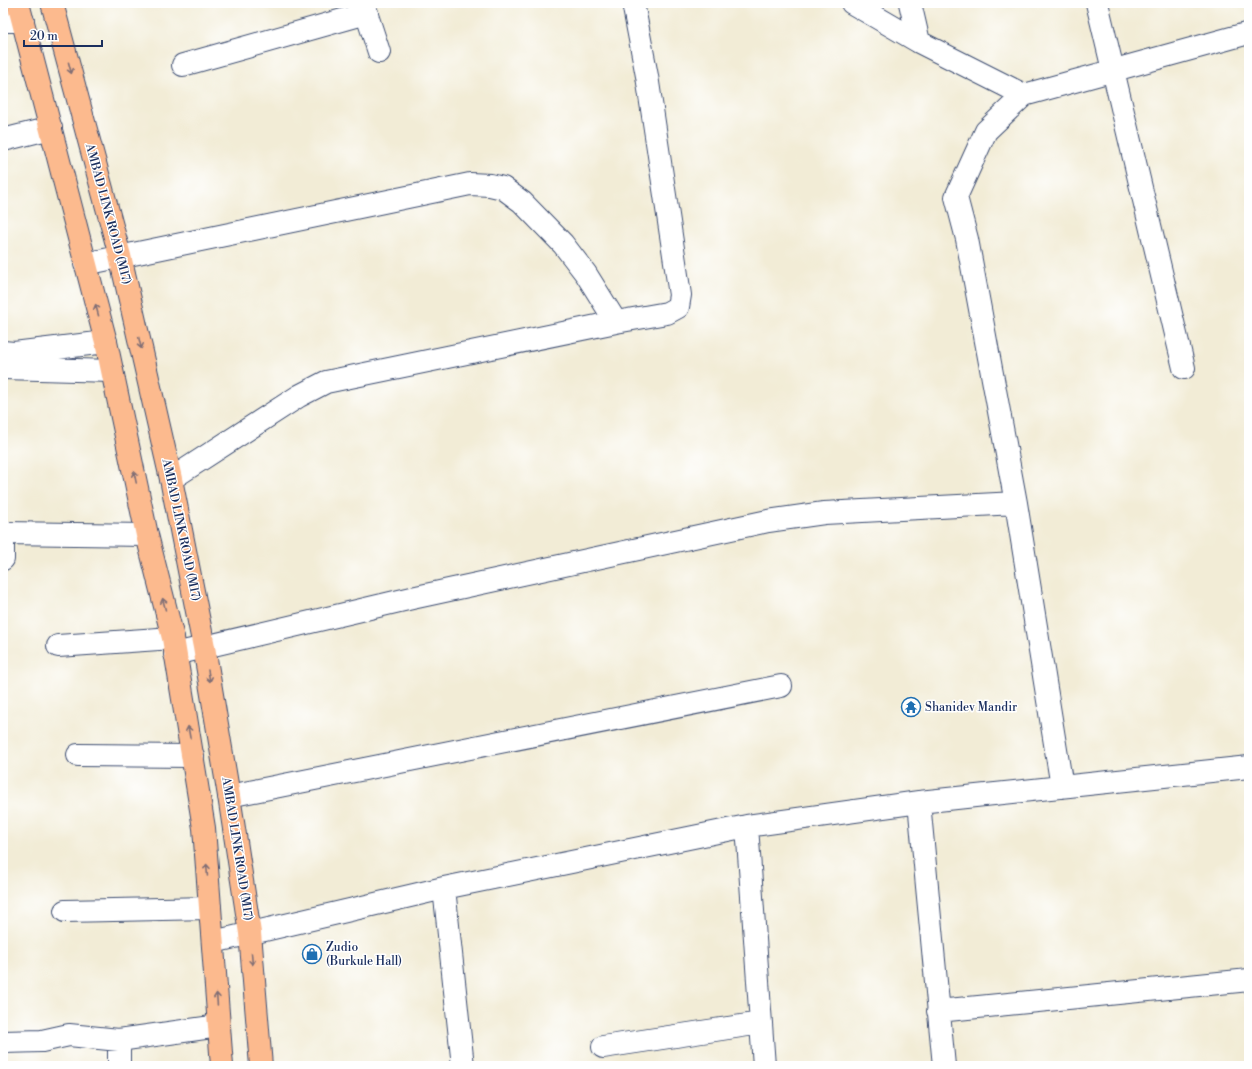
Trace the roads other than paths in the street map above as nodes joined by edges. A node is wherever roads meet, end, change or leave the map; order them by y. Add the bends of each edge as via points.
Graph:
1 (52, 3) edge
2 (633, 3) edge
3 (852, 3) edge
4 (910, 3) edge
5 (1097, 3) edge
6 (365, 8) edge
7 (15, 15) edge
8 (1249, 33) edge
9 (919, 42) junction
10 (379, 52) dead end
11 (183, 65) dead end
12 (1113, 70) junction
13 (1024, 94) junction
14 (51, 128) junction
15 (3, 140) edge
16 (120, 256) junction
17 (85, 264) junction
18 (616, 322) junction
19 (106, 342) junction
20 (3, 352) edge
21 (3, 368) edge
22 (1184, 368) dead end
23 (112, 371) junction
24 (171, 479) junction
25 (1016, 503) junction
26 (3, 533) edge
27 (147, 534) junction
28 (3, 559) edge
29 (58, 646) dead end
30 (174, 646) junction
31 (204, 647) junction
32 (781, 686) dead end
33 (78, 755) dead end
34 (193, 756) junction
35 (1249, 767) edge
36 (1062, 787) junction
37 (229, 796) junction
38 (919, 802) junction
39 (747, 826) junction
40 (444, 888) junction
41 (210, 908) junction
42 (65, 911) dead end
43 (250, 933) junction
44 (213, 942) junction
45 (1249, 980) edge
46 (938, 1011) junction
47 (761, 1023) junction
48 (219, 1026) junction
49 (119, 1040) junction
50 (3, 1042) edge
51 (603, 1047) dead end
52 (119, 1066) edge
53 (222, 1066) edge
54 (262, 1066) edge
55 (463, 1066) edge
56 (764, 1066) edge
57 (944, 1066) edge

1 -> 16 main road, AMBAD LINK ROAD (M17)
2 - 18 street via 647,76 679,302 678,306 667,314
3 - 9 street
4 - 9 street
5 - 12 street
6 - 10 street
6 - 11 street
7 - 14 main road
8 - 12 street
9 - 13 street
12 - 13 street
12 - 22 street
13 - 25 street via 986,131 956,197 967,239
14 - 15 street
14 - 17 main road
16 - 17 street
16 - 18 street via 470,184 490,185 503,188 522,202 563,244 586,274
16 -> 24 main road, AMBAD LINK ROAD (M17)
19 -> 17 main road
18 - 24 street via 326,382 299,396
19 - 20 street via 14,353
19 - 23 main road
21 - 23 street
27 -> 23 main road
24 - 31 main road, AMBAD LINK ROAD (M17)
25 - 31 street via 824,512 768,521 412,598
25 - 36 street
26 - 27 street
26 - 28 street
30 -> 27 main road
29 - 30 street
30 - 31 street
34 -> 30 main road
31 -> 37 main road, AMBAD LINK ROAD (M17)
32 - 37 street
33 - 34 street
41 -> 34 main road via 204,822
35 - 36 street
36 - 38 street
37 - 43 main road, AMBAD LINK ROAD (M17)
38 - 39 street
38 - 46 street
39 - 40 street
39 - 47 street
40 - 43 street
40 - 55 street
41 - 42 street
41 - 44 main road
43 - 44 street
43 -> 54 main road, AMBAD LINK ROAD (M17)
48 -> 44 main road
45 - 46 street
46 - 57 street
47 - 51 street
47 - 56 street
48 - 49 street
48 - 53 main road
49 - 50 street via 69,1035 42,1041
49 - 52 street

